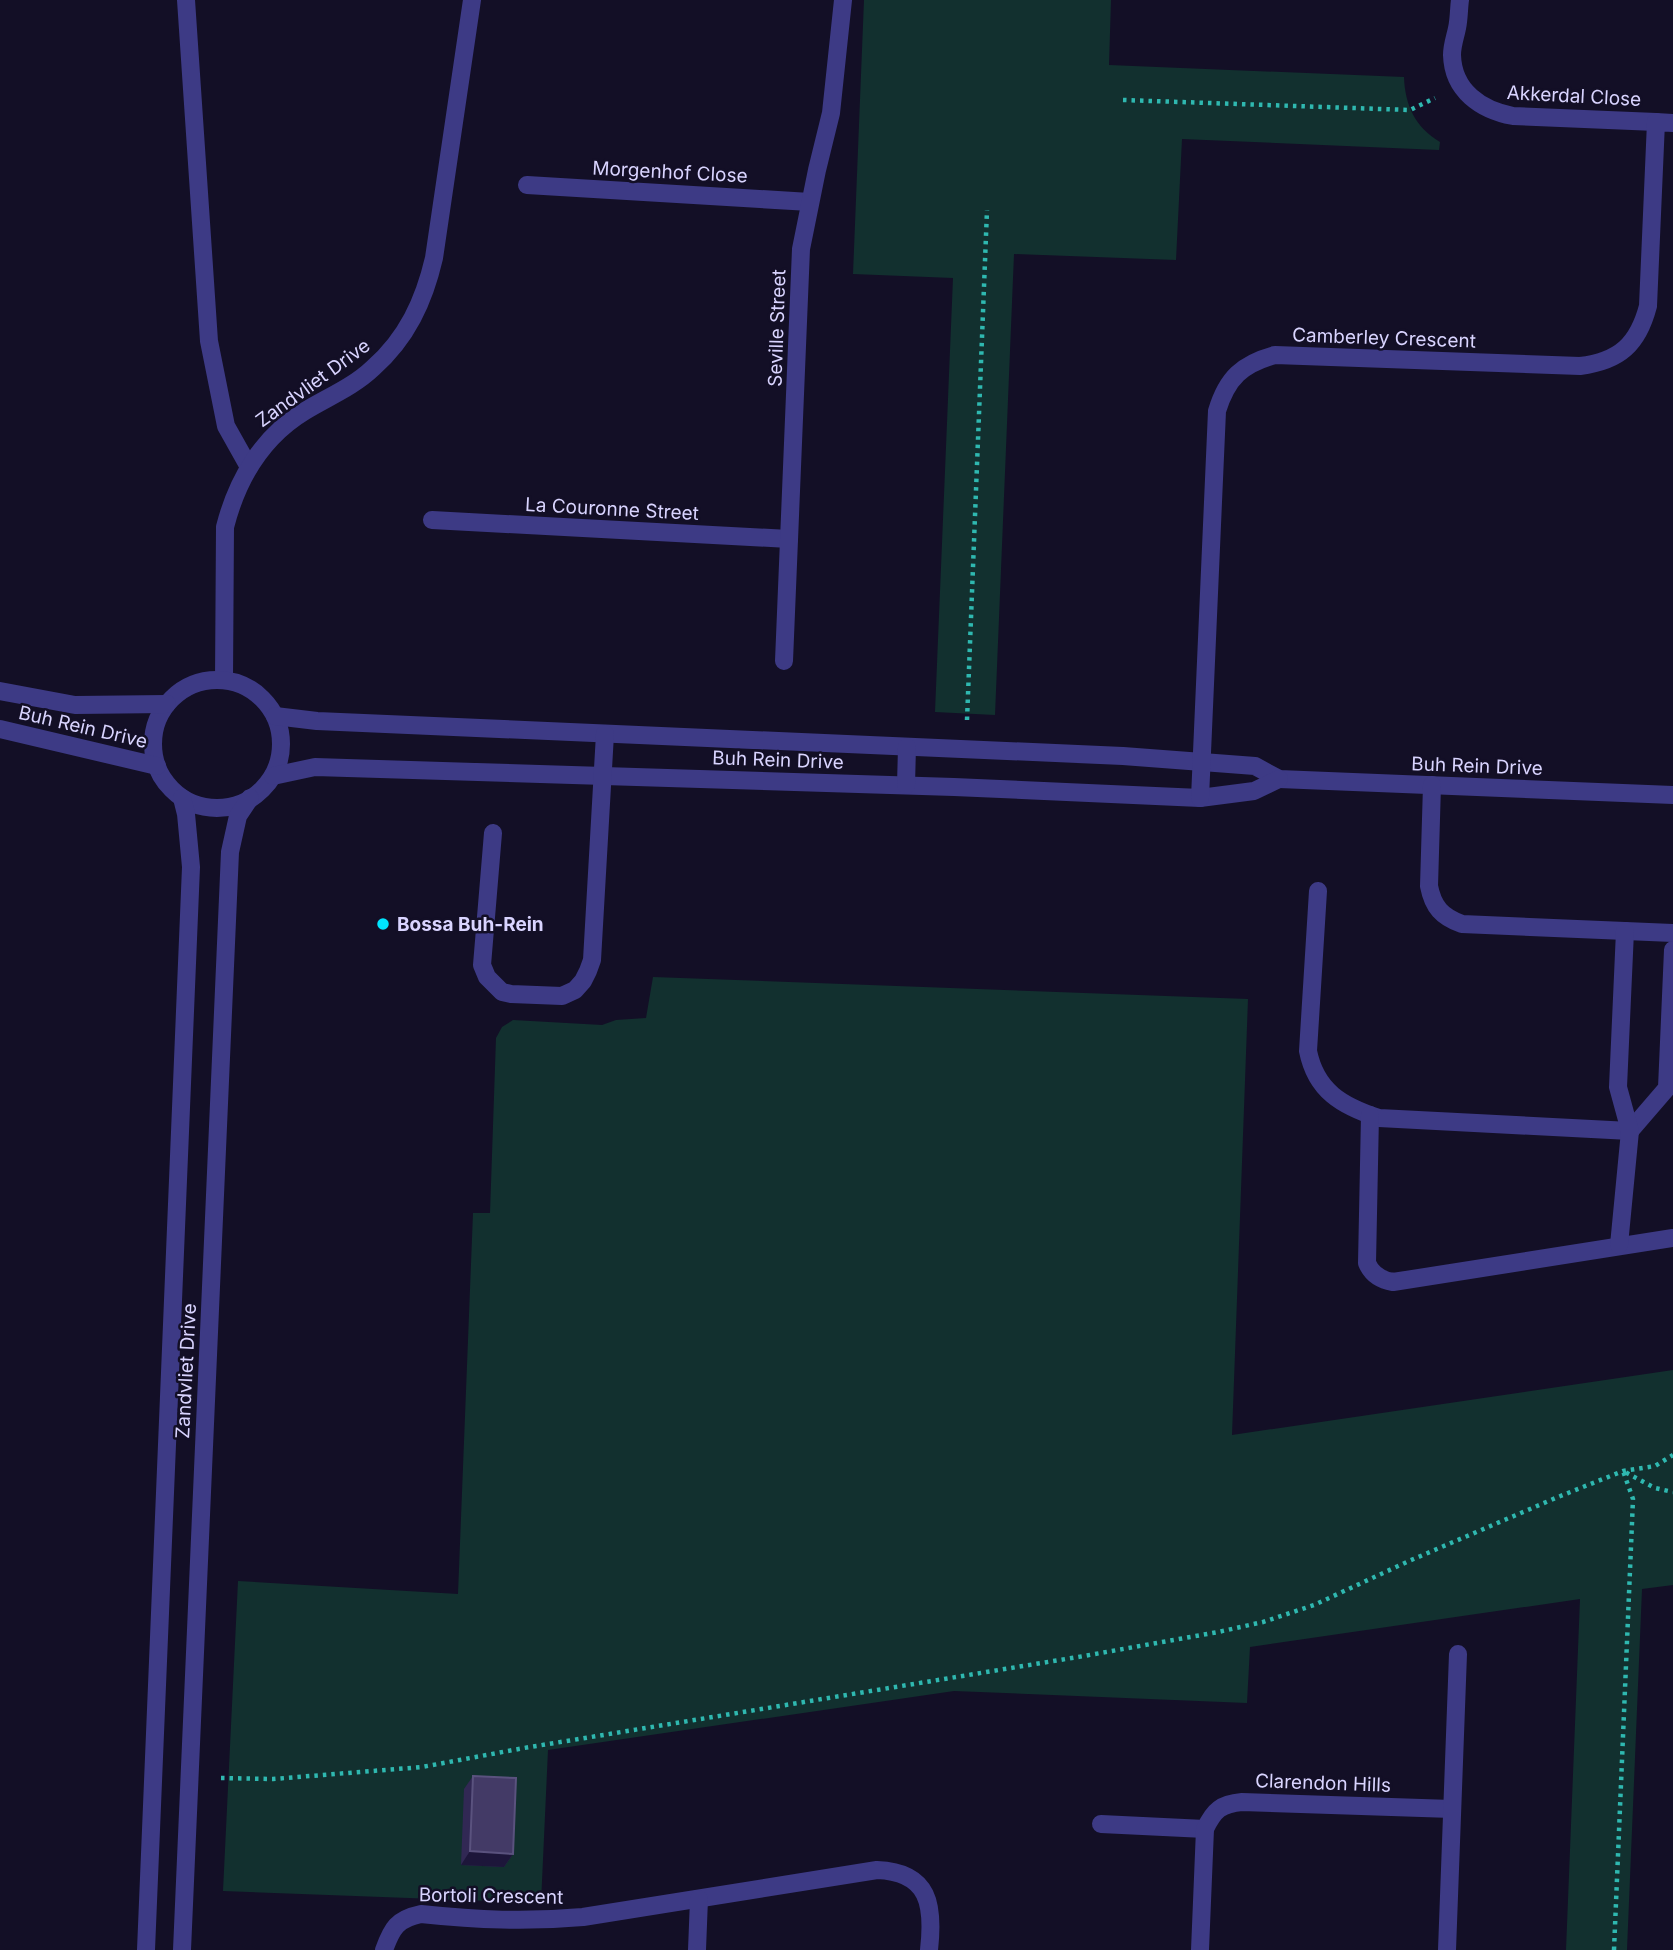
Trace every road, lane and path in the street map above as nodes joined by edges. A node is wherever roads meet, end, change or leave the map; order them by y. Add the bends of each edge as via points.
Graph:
1 (186, 0) edge
2 (472, 0) edge
3 (844, 0) edge
4 (1460, 0) edge
5 (1461, 85) junction
6 (1124, 100) dead end
7 (1665, 122) edge
8 (527, 185) dead end
9 (810, 202) junction
10 (987, 211) dead end
11 (249, 467) junction
12 (432, 520) dead end
13 (789, 539) junction
14 (784, 661) dead end
15 (224, 679) junction
16 (0, 691) edge
17 (167, 704) junction
18 (275, 716) junction
19 (0, 729) edge
20 (605, 734) junction
21 (906, 747) junction
22 (965, 749) junction
23 (1201, 762) junction
24 (157, 766) junction
25 (273, 776) junction
26 (602, 776) junction
27 (1279, 779) junction
28 (906, 785) junction
29 (1432, 785) junction
30 (1673, 795) edge
31 (182, 798) junction
32 (250, 798) junction
33 (1200, 798) junction
34 (492, 833) dead end
35 (1318, 891) dead end
36 (1625, 931) junction
37 (1673, 933) edge
38 (1673, 950) edge
39 (1370, 1115) junction
40 (1630, 1131) junction
41 (1673, 1238) edge
42 (1619, 1245) junction
43 (1673, 1455) edge
44 (1623, 1471) junction
45 (1673, 1492) edge
46 (1458, 1654) dead end
47 (221, 1778) dead end
48 (1452, 1809) junction
49 (1101, 1824) dead end
50 (1205, 1829) junction
51 (699, 1899) junction
52 (146, 1950) edge
53 (182, 1950) edge
54 (384, 1950) edge
55 (697, 1950) edge
56 (929, 1950) edge
57 (1200, 1950) edge
58 (1447, 1950) edge
59 (1615, 1950) edge

1 - 11 street via 209,341 226,426
2 - 11 street, Zandvliet Drive via 435,258 418,310 404,334 371,370 303,412 264,446
3 - 9 street, Seville Street via 831,113
4 - 5 street via 1452,55
5 - 6 path via 1410,110
5 - 7 street, Akkerdal Close via 1483,107 1513,116
7 - 23 street, Camberley Crescent via 1648,306 1634,340 1609,360 1580,366 1275,355 1245,366 1232,379 1217,411
8 - 9 street, Morgenhof Close
9 - 13 street, Seville Street via 801,249
10 - 22 path
11 - 15 street, Zandvliet Drive via 225,527
12 - 13 street, La Couronne Street
13 - 14 street, Seville Street
15 - 17 street via 183,689
15 - 18 street via 245,685 263,698
16 - 17 street, Buh Rein Drive via 75,705
17 - 24 street via 153,744
18 - 20 street, Buh Rein Drive
18 - 25 street via 281,756
19 - 24 street, Buh Rein Drive
20 - 21 street, Buh Rein Drive
20 - 26 street
21 - 22 street, Buh Rein Drive
21 - 28 street
22 - 23 street, Buh Rein Drive
23 - 27 street, Buh Rein Drive via 1255,766
23 - 33 street, Camberley Crescent
24 - 31 street
25 - 26 street, Buh Rein Drive via 314,767
25 - 32 street
26 - 28 street, Buh Rein Drive
26 - 34 street via 592,960 575,990 562,996 511,994 502,992 487,977 482,965
27 - 29 street, Buh Rein Drive
27 - 33 street, Buh Rein Drive via 1254,791
28 - 33 street, Buh Rein Drive
29 - 30 street, Buh Rein Drive
29 - 36 street via 1429,886 1437,910 1448,920
31 - 32 street via 222,808
31 - 52 street, Zandvliet Drive via 191,867
32 - 53 street, Zandvliet Drive via 238,816 230,852
35 - 39 street via 1308,1051 1311,1067 1326,1089
36 - 37 street
36 - 40 street via 1618,1087
38 - 40 street via 1667,1088
39 - 40 street
39 - 42 street via 1367,1264 1377,1276 1393,1282
40 - 42 street
41 - 42 street
43 - 44 path via 1655,1466
44 - 45 path
44 - 47 path via 1314,1605 1218,1632 422,1767 273,1779
44 - 59 path via 1633,1499
46 - 48 street
48 - 50 street, Clarendon Hills via 1229,1803 1218,1809
48 - 58 street
49 - 50 street
50 - 57 street
51 - 54 street, Bortoli Crescent via 536,1921 421,1914 397,1924
51 - 55 street
51 - 56 street, Bortoli Crescent via 892,1871 908,1876 929,1901

